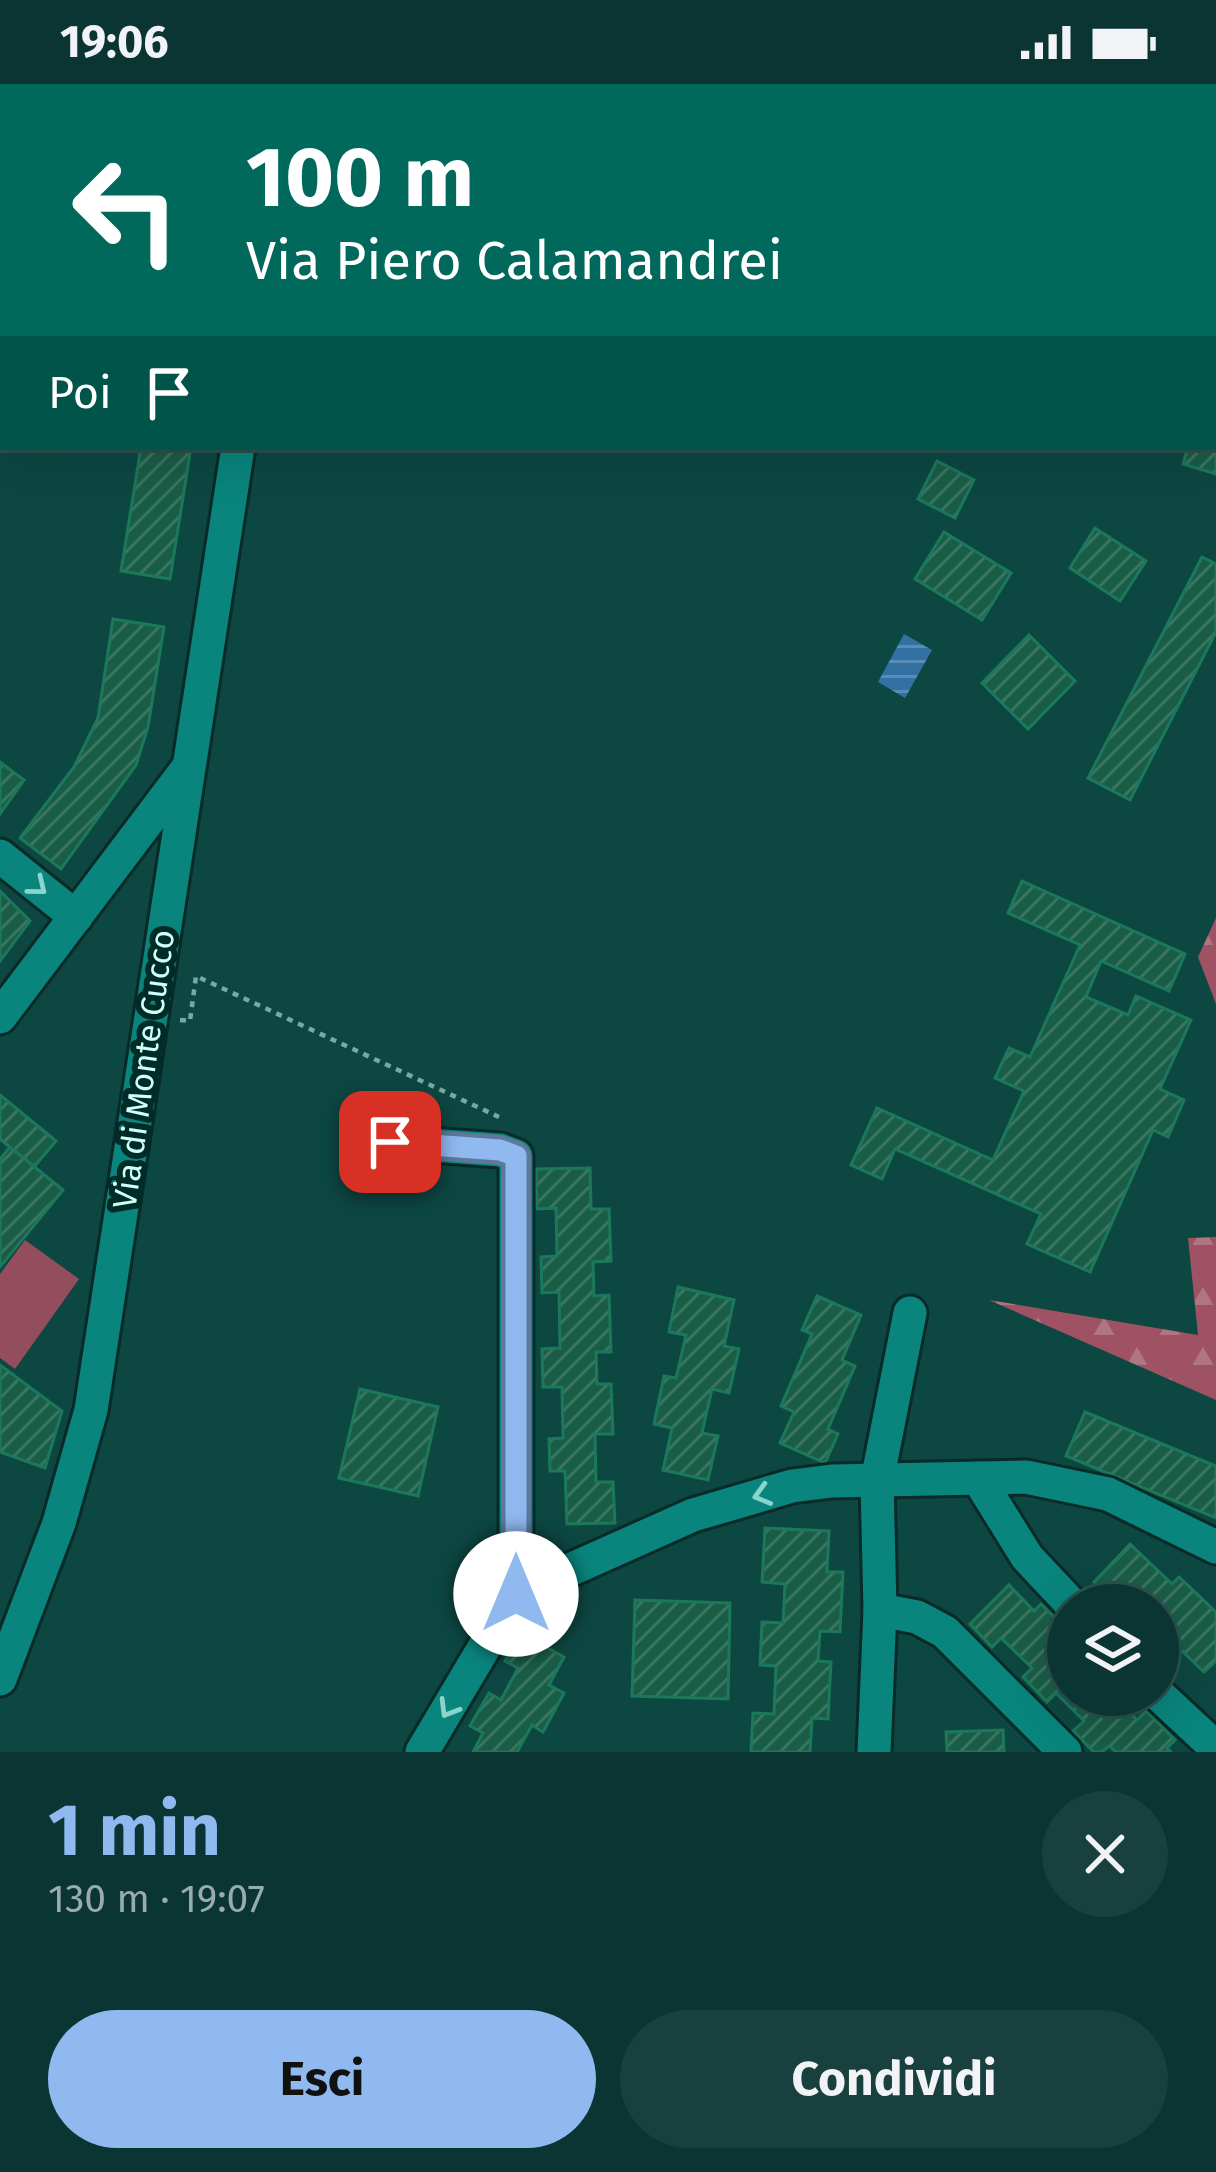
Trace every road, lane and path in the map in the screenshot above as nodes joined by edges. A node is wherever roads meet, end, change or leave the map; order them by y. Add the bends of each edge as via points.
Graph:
1 (238, 450) edge
2 (190, 765) junction
3 (0, 856) edge
4 (76, 917) junction
5 (150, 1016) junction
6 (0, 1017) edge
7 (390, 1142) dead end
8 (516, 1156) junction
9 (910, 1313) dead end
10 (978, 1478) junction
11 (877, 1481) junction
12 (1216, 1546) edge
13 (1052, 1584) edge
14 (516, 1594) junction
15 (880, 1610) junction
16 (0, 1679) edge
17 (1179, 1714) edge
18 (1216, 1748) edge
19 (422, 1752) edge
20 (874, 1752) edge
21 (1065, 1752) edge

1 - 2 street, Via di Monte Cucco
2 - 4 street
2 - 5 street, Via di Monte Cucco
3 -> 4 street
4 - 6 street
5 - 8 path via 190,1021 196,976 500,1118
5 - 16 street, Via di Monte Cucco via 87,1426
7 - 8 street
8 - 14 street
9 - 11 street
10 - 11 street
10 - 12 street via 1025,1477 1108,1494
10 - 13 street
11 -> 14 street via 792,1486 693,1515
11 - 15 street
14 -> 19 street
15 - 20 street
15 - 21 street via 945,1632
17 - 18 street

